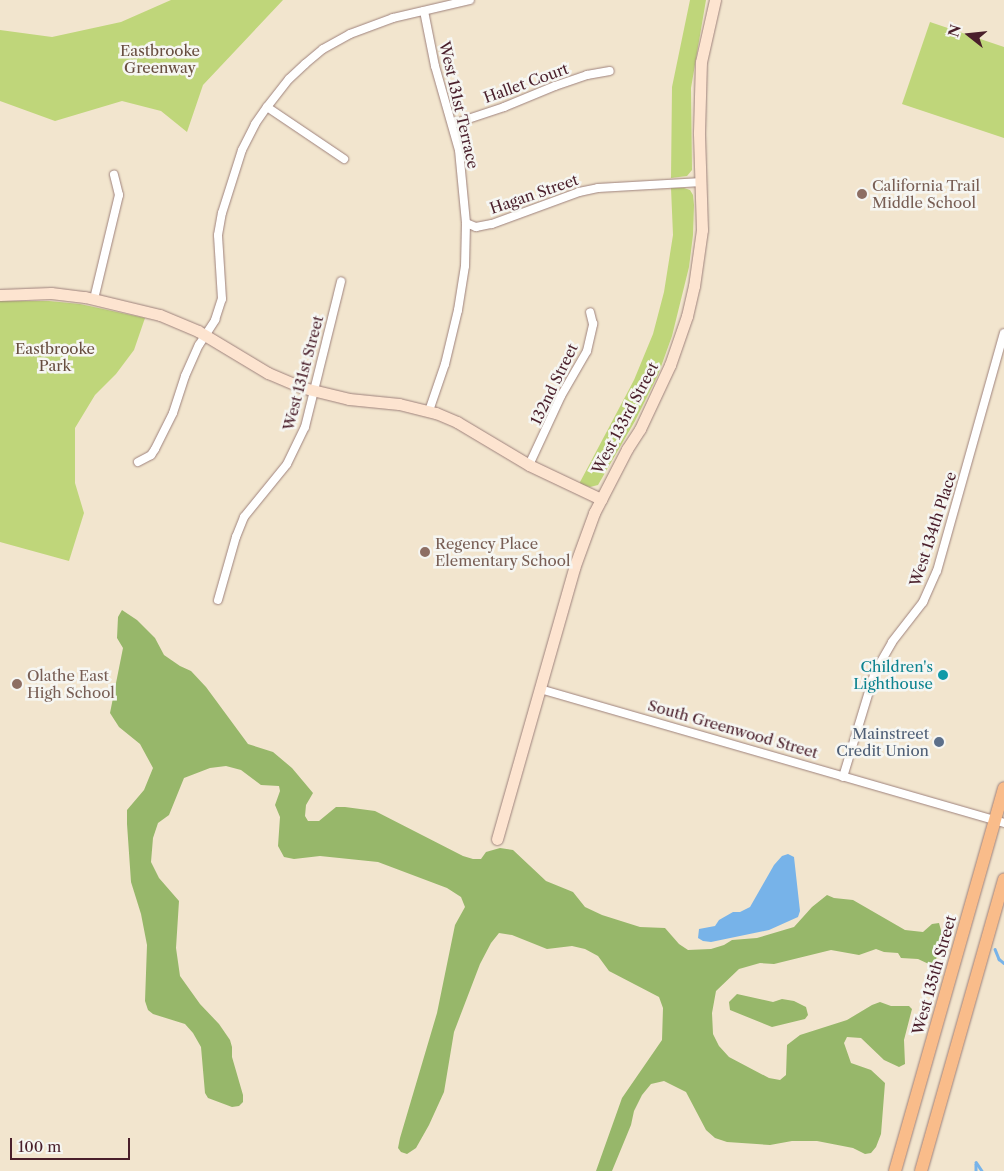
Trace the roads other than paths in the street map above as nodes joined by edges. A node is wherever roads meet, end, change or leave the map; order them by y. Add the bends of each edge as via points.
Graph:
1 (470, 0) edge
2 (715, 0) edge
3 (424, 11) junction
4 (610, 71) dead end
5 (267, 107) junction
6 (452, 124) junction
7 (344, 159) dead end
8 (114, 175) dead end
9 (702, 182) junction
10 (466, 223) junction
11 (341, 281) dead end
12 (0, 295) edge
13 (94, 299) junction
14 (590, 312) dead end
15 (1004, 333) edge
16 (206, 336) junction
17 (313, 392) junction
18 (429, 411) junction
19 (138, 462) dead end
20 (529, 465) junction
21 (601, 500) junction
22 (218, 600) dead end
23 (540, 689) junction
24 (843, 776) junction
25 (1004, 788) edge
26 (999, 822) edge
27 (497, 839) dead end
28 (1004, 880) edge
29 (895, 1171) edge
30 (921, 1171) edge

1 - 3 street
2 - 9 street, West 133rd Street via 699,86
3 - 5 street via 371,25 329,45 289,79
3 - 6 street, West 131st Terrace via 435,66
4 - 6 street, Hallet Court via 587,75
5 - 7 street
5 - 16 street via 245,144 222,213 218,235 222,300
6 - 10 street, West 131st Terrace via 462,170
8 - 13 street via 119,195
9 - 10 street, Hagan Street via 598,188 492,224 476,227
9 - 21 street, West 133rd Street via 699,259 678,342 640,429
10 - 18 street, West 131st Terrace via 465,266 458,310
11 - 17 street, West 131st Street
12 - 13 street via 51,294
13 - 16 street via 160,315
14 - 20 street, 132nd Street via 592,336
15 - 24 street, West 134th Place via 937,571 919,608 878,666
16 - 17 street via 268,373
16 - 19 street via 185,376 173,413 156,449
17 - 18 street
17 - 22 street, West 131st Street via 305,427 287,464 244,517
18 - 20 street via 457,422
20 - 21 street
21 - 23 street, West 133rd Street via 574,568
23 - 24 street, South Greenwood Street
23 - 27 street, West 133rd Street
24 - 26 street, South Greenwood Street
25 - 26 main road, West 135th Street
26 - 29 main road, West 135th Street
28 - 30 main road

